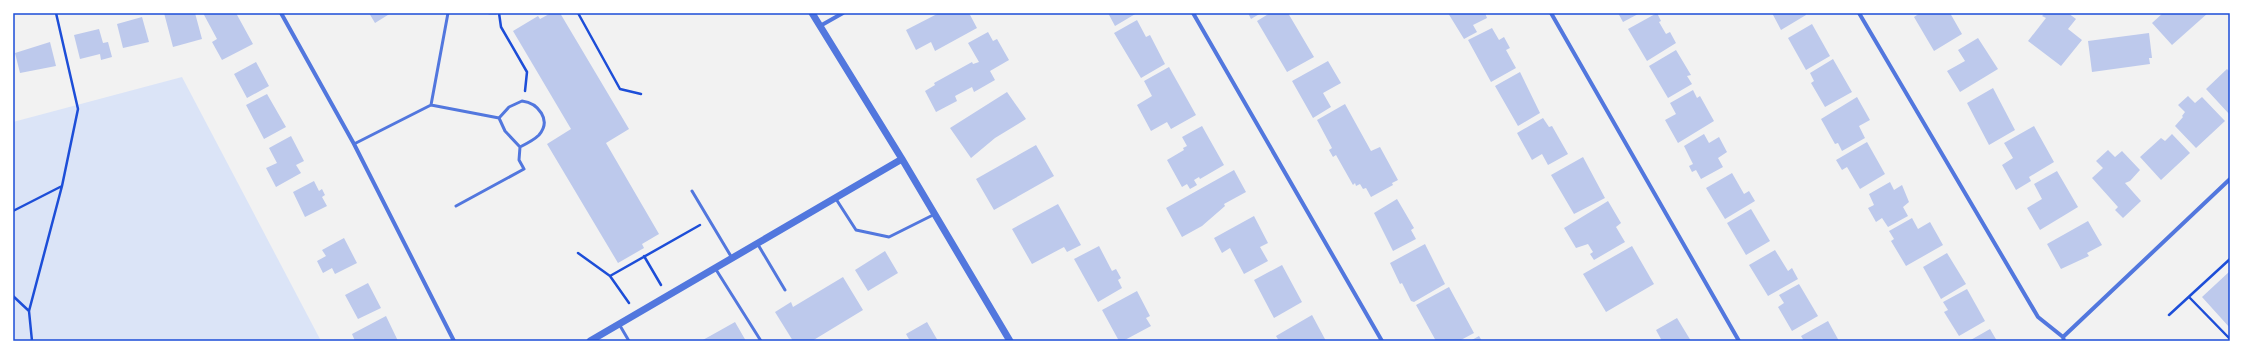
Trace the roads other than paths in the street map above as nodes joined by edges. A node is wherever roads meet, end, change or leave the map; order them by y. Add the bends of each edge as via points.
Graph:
1 (281, 13) edge
2 (448, 13) edge
3 (812, 13) edge
4 (843, 13) edge
5 (1193, 13) edge
6 (1551, 13) edge
7 (1859, 13) edge
8 (820, 26) junction
9 (431, 105) junction
10 (499, 118) junction
11 (354, 144) junction
12 (520, 147) junction
13 (902, 159) junction
14 (2230, 179) edge
15 (692, 191) dead end
16 (836, 198) junction
17 (456, 206) dead end
18 (935, 214) junction
19 (757, 243) junction
20 (732, 258) junction
21 (716, 268) junction
22 (785, 290) dead end
23 (619, 324) junction
24 (2063, 339) edge
25 (454, 341) edge
26 (590, 341) edge
27 (629, 341) edge
28 (761, 341) edge
29 (1010, 341) edge
30 (1382, 341) edge
31 (1739, 341) edge

1 - 11 street
2 - 9 lane
3 - 8 street
4 - 8 street
5 - 30 street
6 - 31 street
7 - 24 street via 2038,317
8 - 13 street
9 - 10 lane
9 - 11 lane
10 - 12 lane via 505,131
10 - 12 lane via 509,107 522,101 535,105 540,110 544,123 538,135
11 - 25 street
12 - 17 lane via 519,160 524,168
13 - 16 street
13 - 18 street
14 - 24 street
15 - 20 lane
16 - 18 lane via 856,230 890,237
16 - 19 street
18 - 29 street
19 - 20 street
19 - 22 lane
20 - 21 street
21 - 23 street
21 - 28 lane
23 - 26 street
23 - 27 lane

